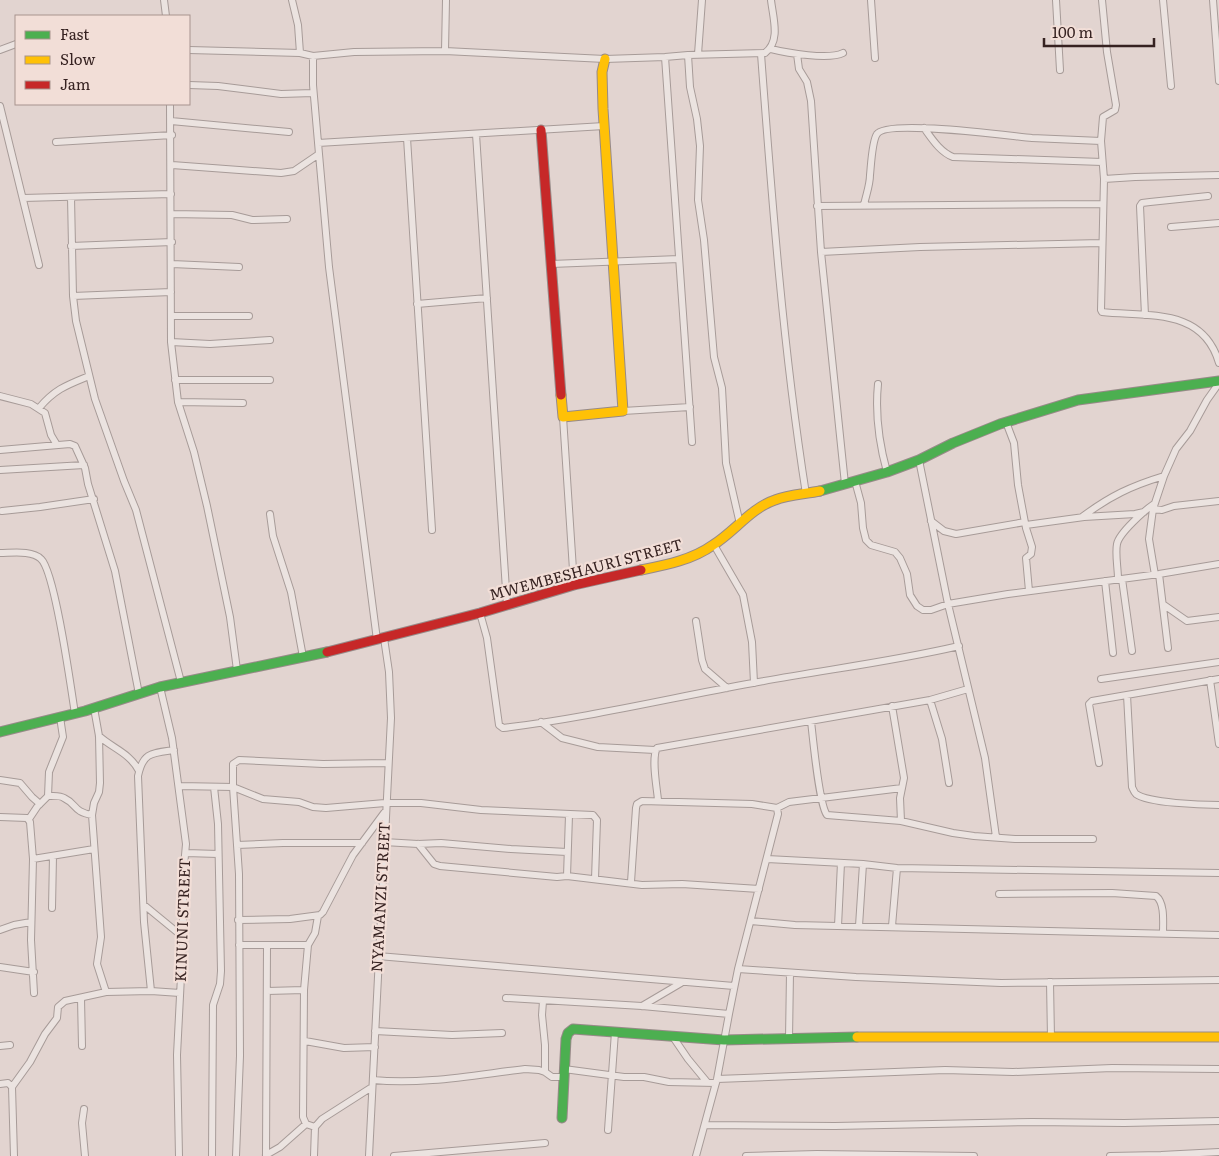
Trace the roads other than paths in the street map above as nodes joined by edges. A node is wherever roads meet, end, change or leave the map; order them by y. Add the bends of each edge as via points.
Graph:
1 (164, 0) edge
2 (292, 0) edge
3 (446, 0) edge
4 (702, 0) edge
5 (771, 0) edge
6 (871, 0) edge
7 (1056, 0) edge
8 (1102, 0) edge
9 (1163, 0) edge
10 (1213, 0) edge
11 (166, 15) edge
12 (15, 44) edge
13 (771, 49) junction
14 (0, 50) edge
15 (190, 50) edge
16 (445, 51) junction
17 (300, 53) junction
18 (843, 53) dead end
19 (698, 54) junction
20 (761, 54) junction
21 (797, 54) junction
22 (688, 55) junction
23 (313, 56) junction
24 (665, 57) junction
25 (875, 58) dead end
26 (605, 59) junction
27 (1060, 70) dead end
28 (1219, 81) edge
29 (190, 85) edge
30 (1172, 86) dead end
31 (313, 93) junction
32 (170, 105) edge
33 (0, 106) edge
34 (171, 121) junction
35 (604, 126) junction
36 (924, 128) junction
37 (541, 130) junction
38 (289, 132) dead end
39 (476, 134) junction
40 (172, 135) junction
41 (407, 138) junction
42 (1101, 141) junction
43 (56, 142) dead end
44 (318, 143) junction
45 (319, 154) junction
46 (1102, 162) junction
47 (172, 165) junction
48 (1219, 175) edge
49 (1104, 179) junction
50 (171, 194) junction
51 (1208, 196) dead end
52 (70, 197) junction
53 (23, 198) junction
54 (1103, 204) junction
55 (864, 205) junction
56 (817, 206) junction
57 (171, 214) junction
58 (287, 219) dead end
59 (1219, 223) edge
60 (1171, 227) dead end
61 (172, 242) junction
62 (1101, 243) junction
63 (71, 246) junction
64 (821, 252) junction
65 (679, 259) junction
66 (613, 261) junction
67 (172, 264) junction
68 (551, 264) junction
69 (39, 265) dead end
70 (239, 267) dead end
71 (171, 292) junction
72 (73, 296) junction
73 (487, 298) junction
74 (417, 304) junction
75 (1145, 315) junction
76 (171, 316) junction
77 (249, 316) dead end
78 (270, 340) dead end
79 (171, 342) junction
80 (1219, 363) edge
81 (89, 376) junction
82 (175, 380) junction
83 (270, 380) dead end
84 (1219, 382) edge
85 (878, 384) dead end
86 (0, 396) edge
87 (178, 402) junction
88 (243, 403) dead end
89 (690, 406) junction
90 (39, 408) junction
91 (623, 411) junction
92 (563, 417) junction
93 (1006, 422) junction
94 (692, 442) dead end
95 (57, 445) junction
96 (0, 450) edge
97 (919, 460) junction
98 (84, 465) junction
99 (0, 470) edge
100 (887, 472) junction
101 (1164, 476) junction
102 (855, 481) junction
103 (845, 484) junction
104 (806, 494) junction
105 (94, 499) junction
106 (1219, 501) edge
107 (1154, 507) junction
108 (2, 511) dead end
109 (1144, 512) junction
110 (270, 514) dead end
111 (1081, 518) junction
112 (931, 521) junction
113 (740, 524) junction
114 (1026, 524) junction
115 (432, 530) dead end
116 (714, 545) junction
117 (0, 553) edge
118 (1219, 564) edge
119 (1157, 574) junction
120 (1120, 579) junction
121 (1105, 581) junction
122 (574, 585) junction
123 (1029, 591) junction
124 (507, 604) junction
125 (948, 604) junction
126 (1164, 605) junction
127 (480, 613) junction
128 (1219, 617) edge
129 (696, 621) dead end
130 (381, 639) junction
131 (959, 646) junction
132 (1168, 648) dead end
133 (1132, 651) dead end
134 (1113, 654) dead end
135 (303, 657) junction
136 (1219, 662) edge
137 (237, 670) junction
138 (1219, 678) edge
139 (1101, 679) dead end
140 (1210, 680) junction
141 (181, 682) junction
142 (754, 683) junction
143 (160, 687) junction
144 (727, 688) junction
145 (968, 690) junction
146 (139, 694) junction
147 (1127, 695) junction
148 (930, 700) junction
149 (892, 706) junction
150 (94, 708) junction
151 (75, 714) junction
152 (60, 717) junction
153 (811, 721) junction
154 (541, 722) junction
155 (0, 732) edge
156 (99, 736) junction
157 (1219, 744) edge
158 (174, 750) junction
159 (655, 750) junction
160 (388, 763) junction
161 (1099, 763) dead end
162 (139, 771) junction
163 (0, 780) edge
164 (949, 783) dead end
165 (179, 786) junction
166 (214, 787) junction
167 (233, 787) junction
168 (902, 788) junction
169 (48, 796) junction
170 (822, 799) junction
171 (658, 800) junction
172 (385, 803) junction
173 (40, 804) junction
174 (1219, 805) edge
175 (777, 808) junction
176 (385, 811) junction
177 (92, 815) junction
178 (569, 815) junction
179 (0, 817) edge
180 (29, 819) junction
181 (900, 821) junction
182 (996, 838) junction
183 (1093, 839) dead end
184 (384, 842) junction
185 (362, 843) junction
186 (418, 844) junction
187 (237, 845) junction
188 (94, 849) junction
189 (567, 852) junction
190 (186, 853) junction
191 (218, 854) junction
192 (53, 856) junction
193 (33, 858) junction
194 (767, 859) junction
195 (841, 863) junction
196 (863, 864) junction
197 (897, 868) junction
198 (1219, 873) edge
199 (567, 876) junction
200 (595, 879) junction
201 (631, 882) junction
202 (759, 889) junction
203 (999, 894) dead end
204 (144, 905) junction
205 (52, 908) dead end
206 (318, 916) junction
207 (238, 920) junction
208 (752, 921) junction
209 (31, 922) junction
210 (838, 926) junction
211 (859, 926) junction
212 (892, 926) junction
213 (0, 930) edge
214 (1163, 933) junction
215 (1219, 935) edge
216 (184, 937) junction
217 (239, 945) junction
218 (308, 945) junction
219 (267, 946) junction
220 (378, 956) junction
221 (0, 968) edge
222 (738, 969) junction
223 (34, 972) junction
224 (790, 973) junction
225 (1219, 980) edge
226 (1050, 982) junction
227 (681, 983) junction
228 (734, 986) junction
229 (304, 990) junction
230 (151, 991) junction
231 (266, 991) junction
232 (106, 992) junction
233 (34, 993) dead end
234 (180, 993) junction
235 (81, 998) junction
236 (506, 998) dead end
237 (543, 1001) junction
238 (642, 1006) junction
239 (728, 1014) junction
240 (375, 1031) junction
241 (615, 1032) junction
242 (502, 1033) dead end
243 (673, 1037) junction
244 (1219, 1037) edge
245 (1051, 1038) junction
246 (789, 1039) junction
247 (724, 1040) junction
248 (305, 1041) junction
249 (10, 1045) dead end
250 (0, 1046) edge
251 (82, 1046) dead end
252 (374, 1046) junction
253 (1219, 1069) edge
254 (545, 1072) junction
255 (564, 1073) junction
256 (612, 1075) junction
257 (717, 1081) junction
258 (707, 1082) junction
259 (0, 1084) edge
260 (372, 1084) junction
261 (12, 1087) junction
262 (84, 1109) dead end
263 (562, 1118) dead end
264 (1219, 1121) edge
265 (306, 1124) junction
266 (705, 1125) junction
267 (315, 1127) junction
268 (608, 1130) dead end
269 (545, 1143) dead end
270 (1219, 1152) edge
271 (266, 1155) edge
272 (14, 1156) edge
273 (85, 1156) edge
274 (179, 1156) edge
275 (212, 1156) edge
276 (236, 1156) edge
277 (314, 1156) edge
278 (369, 1156) edge
279 (394, 1156) edge
280 (696, 1156) edge
281 (746, 1156) edge
282 (902, 1156) edge
283 (923, 1156) edge
284 (974, 1156) edge
285 (1110, 1156) edge

1 - 11 street
2 - 17 street
3 - 16 street
4 - 19 street
5 - 13 street via 775,42
6 - 25 street
7 - 27 street
8 - 42 street via 1116,105 1115,110 1103,117
9 - 30 street
10 - 28 street
12 - 14 street
13 - 20 street
13 - 21 street
15 - 17 street
16 - 23 street
16 - 26 street
17 - 23 street
18 - 21 street
19 - 20 street
19 - 22 street
20 - 104 street via 784,327
21 - 56 street via 799,69 807,82 810,96
22 - 24 street
22 - 113 street via 700,146 698,200 714,357 722,388 726,463
23 - 31 street, NYAMANZI STREET
24 - 26 street
24 - 65 street
26 - 35 street via 602,72
29 - 31 street via 281,94
31 - 44 street, NYAMANZI STREET
32 - 34 street
33 - 53 street
34 - 38 street
34 - 40 street
35 - 37 street
35 - 66 street
36 - 42 street
36 - 46 street via 934,142 953,157
36 - 55 street via 888,128 877,134
37 - 39 street
37 - 68 street
39 - 41 street
39 - 73 street
40 - 43 street
40 - 47 street
41 - 44 street
41 - 74 street
42 - 46 street
44 - 45 street, NYAMANZI STREET
45 - 47 street via 294,171 281,173
45 - 130 street, NYAMANZI STREET via 329,267
46 - 49 street
47 - 50 street
48 - 49 street
49 - 54 street
50 - 52 street
50 - 57 street
51 - 75 street via 1142,203 1140,206
52 - 53 street
52 - 63 street
53 - 69 street
54 - 55 street
54 - 62 street
55 - 56 street
56 - 64 street
57 - 58 street via 232,215 252,220
57 - 61 street
59 - 60 street
61 - 63 street
61 - 67 street
62 - 64 street
62 - 75 street via 1102,312
63 - 72 street
64 - 103 street
65 - 66 street
65 - 89 street
66 - 68 street
66 - 91 street
67 - 70 street
67 - 71 street
68 - 92 street
71 - 72 street
71 - 76 street
72 - 81 street
73 - 74 street
73 - 124 street
74 - 115 street
75 - 80 street via 1167,316 1204,334 1212,343
76 - 77 street
76 - 79 street
78 - 79 street via 210,344
79 - 82 street
81 - 90 street via 50,395
81 - 141 street via 136,510
82 - 83 street
82 - 87 street
84 - 93 street, MWEMBESHAURI STREET via 1078,400
84 - 101 street via 1194,425 1176,448
85 - 100 street via 876,412
86 - 90 street
87 - 88 street
87 - 137 street via 207,506 230,617
89 - 91 street
89 - 94 street
90 - 95 street via 45,413
91 - 92 street
92 - 122 street
93 - 97 street, MWEMBESHAURI STREET
93 - 114 street via 1014,443
95 - 96 street
95 - 98 street via 73,445
97 - 100 street, MWEMBESHAURI STREET
97 - 112 street
98 - 99 street
98 - 105 street
100 - 102 street, MWEMBESHAURI STREET
101 - 107 street
101 - 111 street via 1118,493
102 - 103 street, MWEMBESHAURI STREET
102 - 125 street via 866,540 871,545 895,552 900,558 907,574 910,595 917,606 930,610
103 - 104 street, MWEMBESHAURI STREET
104 - 113 street, MWEMBESHAURI STREET via 774,500
105 - 108 street
105 - 146 street via 116,571
106 - 107 street via 1162,510
107 - 109 street
107 - 119 street via 1149,539
109 - 111 street
109 - 120 street via 1116,545
110 - 135 street via 273,536 291,592
111 - 114 street
112 - 114 street via 944,531 956,534
112 - 125 street
113 - 116 street, MWEMBESHAURI STREET
114 - 123 street via 1032,547 1026,558
116 - 122 street, MWEMBESHAURI STREET via 671,564
116 - 142 street via 743,595 752,642
117 - 151 street via 35,554 45,563 53,586
118 - 119 street
119 - 120 street
119 - 126 street
120 - 121 street
120 - 133 street
121 - 123 street
121 - 134 street
122 - 124 street, MWEMBESHAURI STREET
123 - 125 street
124 - 127 street, MWEMBESHAURI STREET
125 - 131 street
126 - 128 street via 1186,621
126 - 132 street
127 - 130 street, MWEMBESHAURI STREET
127 - 154 street via 487,638 499,725 503,728
129 - 144 street via 705,669
130 - 135 street, MWEMBESHAURI STREET
130 - 160 street, NYAMANZI STREET via 391,699
131 - 142 street via 908,658
131 - 145 street
135 - 137 street, MWEMBESHAURI STREET
136 - 139 street
137 - 141 street, MWEMBESHAURI STREET
138 - 140 street
140 - 147 street
140 - 157 street
141 - 143 street, MWEMBESHAURI STREET
142 - 144 street
143 - 146 street, MWEMBESHAURI STREET
143 - 158 street, KINUNI STREET
144 - 154 street
145 - 148 street
145 - 182 street via 985,758
146 - 150 street, MWEMBESHAURI STREET
147 - 161 street via 1089,704
147 - 174 street via 1132,787 1136,794 1152,799
148 - 149 street
148 - 164 street via 942,739
149 - 153 street
149 - 168 street via 904,778
150 - 151 street, MWEMBESHAURI STREET
150 - 156 street
151 - 152 street, MWEMBESHAURI STREET
152 - 155 street, MWEMBESHAURI STREET
152 - 169 street via 62,737 49,772
153 - 159 street
153 - 170 street
154 - 159 street via 562,738 598,747
156 - 162 street via 129,756
156 - 177 street via 99,792
158 - 162 street via 148,754
158 - 165 street, KINUNI STREET
159 - 171 street
160 - 167 street via 239,760 233,764
160 - 172 street, NYAMANZI STREET
162 - 204 street
163 - 173 street via 20,783
165 - 166 street
165 - 190 street, KINUNI STREET
166 - 167 street
166 - 191 street
167 - 172 street via 263,799 299,802 320,808
167 - 187 street
168 - 170 street
168 - 181 street
169 - 173 street
169 - 177 street via 66,798 81,814
170 - 175 street via 789,802
170 - 181 street via 827,815
171 - 175 street
171 - 201 street via 637,804
172 - 176 street, NYAMANZI STREET
172 - 178 street
173 - 180 street
175 - 194 street
176 - 184 street, NYAMANZI STREET
176 - 185 street
177 - 188 street
178 - 189 street
178 - 200 street via 596,817
179 - 180 street
180 - 193 street
181 - 182 street
182 - 183 street
184 - 186 street
184 - 220 street, NYAMANZI STREET
185 - 187 street
185 - 206 street
186 - 189 street
186 - 199 street via 434,864 440,866
187 - 207 street
188 - 192 street
188 - 232 street via 101,937 97,964
189 - 199 street
190 - 191 street
190 - 216 street, KINUNI STREET
191 - 275 street via 221,971 213,1005
192 - 193 street
192 - 205 street
193 - 209 street
194 - 195 street
194 - 202 street
195 - 196 street
195 - 210 street
196 - 197 street
196 - 211 street
197 - 198 street
197 - 212 street
199 - 200 street
200 - 201 street
201 - 202 street
202 - 208 street
203 - 214 street via 1156,896 1161,906
204 - 216 street
204 - 230 street
206 - 207 street
206 - 218 street via 315,934
207 - 217 street
208 - 210 street
208 - 222 street
209 - 213 street
209 - 223 street
210 - 211 street
211 - 212 street
212 - 214 street
214 - 215 street
216 - 234 street, KINUNI STREET
217 - 219 street
217 - 276 street
218 - 219 street
218 - 229 street
219 - 231 street
220 - 227 street
220 - 240 street, NYAMANZI STREET
221 - 223 street
222 - 224 street
222 - 228 street
223 - 233 street
224 - 226 street via 972,982
224 - 246 street
225 - 226 street
226 - 245 street
227 - 228 street
227 - 238 street
228 - 239 street
229 - 231 street
229 - 248 street
230 - 232 street
230 - 234 street
231 - 271 street
232 - 235 street
234 - 274 street, KINUNI STREET
235 - 251 street
235 - 261 street via 65,1001 58,1007 57,1018
236 - 237 street
237 - 238 street
237 - 254 street
238 - 239 street
239 - 247 street
240 - 242 street via 452,1035
240 - 252 street, NYAMANZI STREET
241 - 243 street
241 - 255 street via 573,1029 567,1035
241 - 256 street
243 - 247 street
243 - 258 street
244 - 245 street
245 - 246 street via 879,1036
246 - 247 street
247 - 257 street
248 - 252 street via 344,1048
248 - 265 street
249 - 250 street
252 - 260 street, NYAMANZI STREET
253 - 257 street via 945,1070
254 - 255 street via 552,1077
254 - 260 street via 525,1069
255 - 256 street
255 - 263 street
256 - 258 street via 669,1082
256 - 268 street
257 - 258 street
257 - 266 street
259 - 261 street via 8,1083
260 - 267 street via 322,1118
260 - 278 street, NYAMANZI STREET
261 - 272 street
262 - 273 street
264 - 266 street
265 - 267 street
265 - 271 street
266 - 280 street
267 - 277 street
269 - 279 street
270 - 285 street
281 - 282 street
282 - 283 street
283 - 284 street

